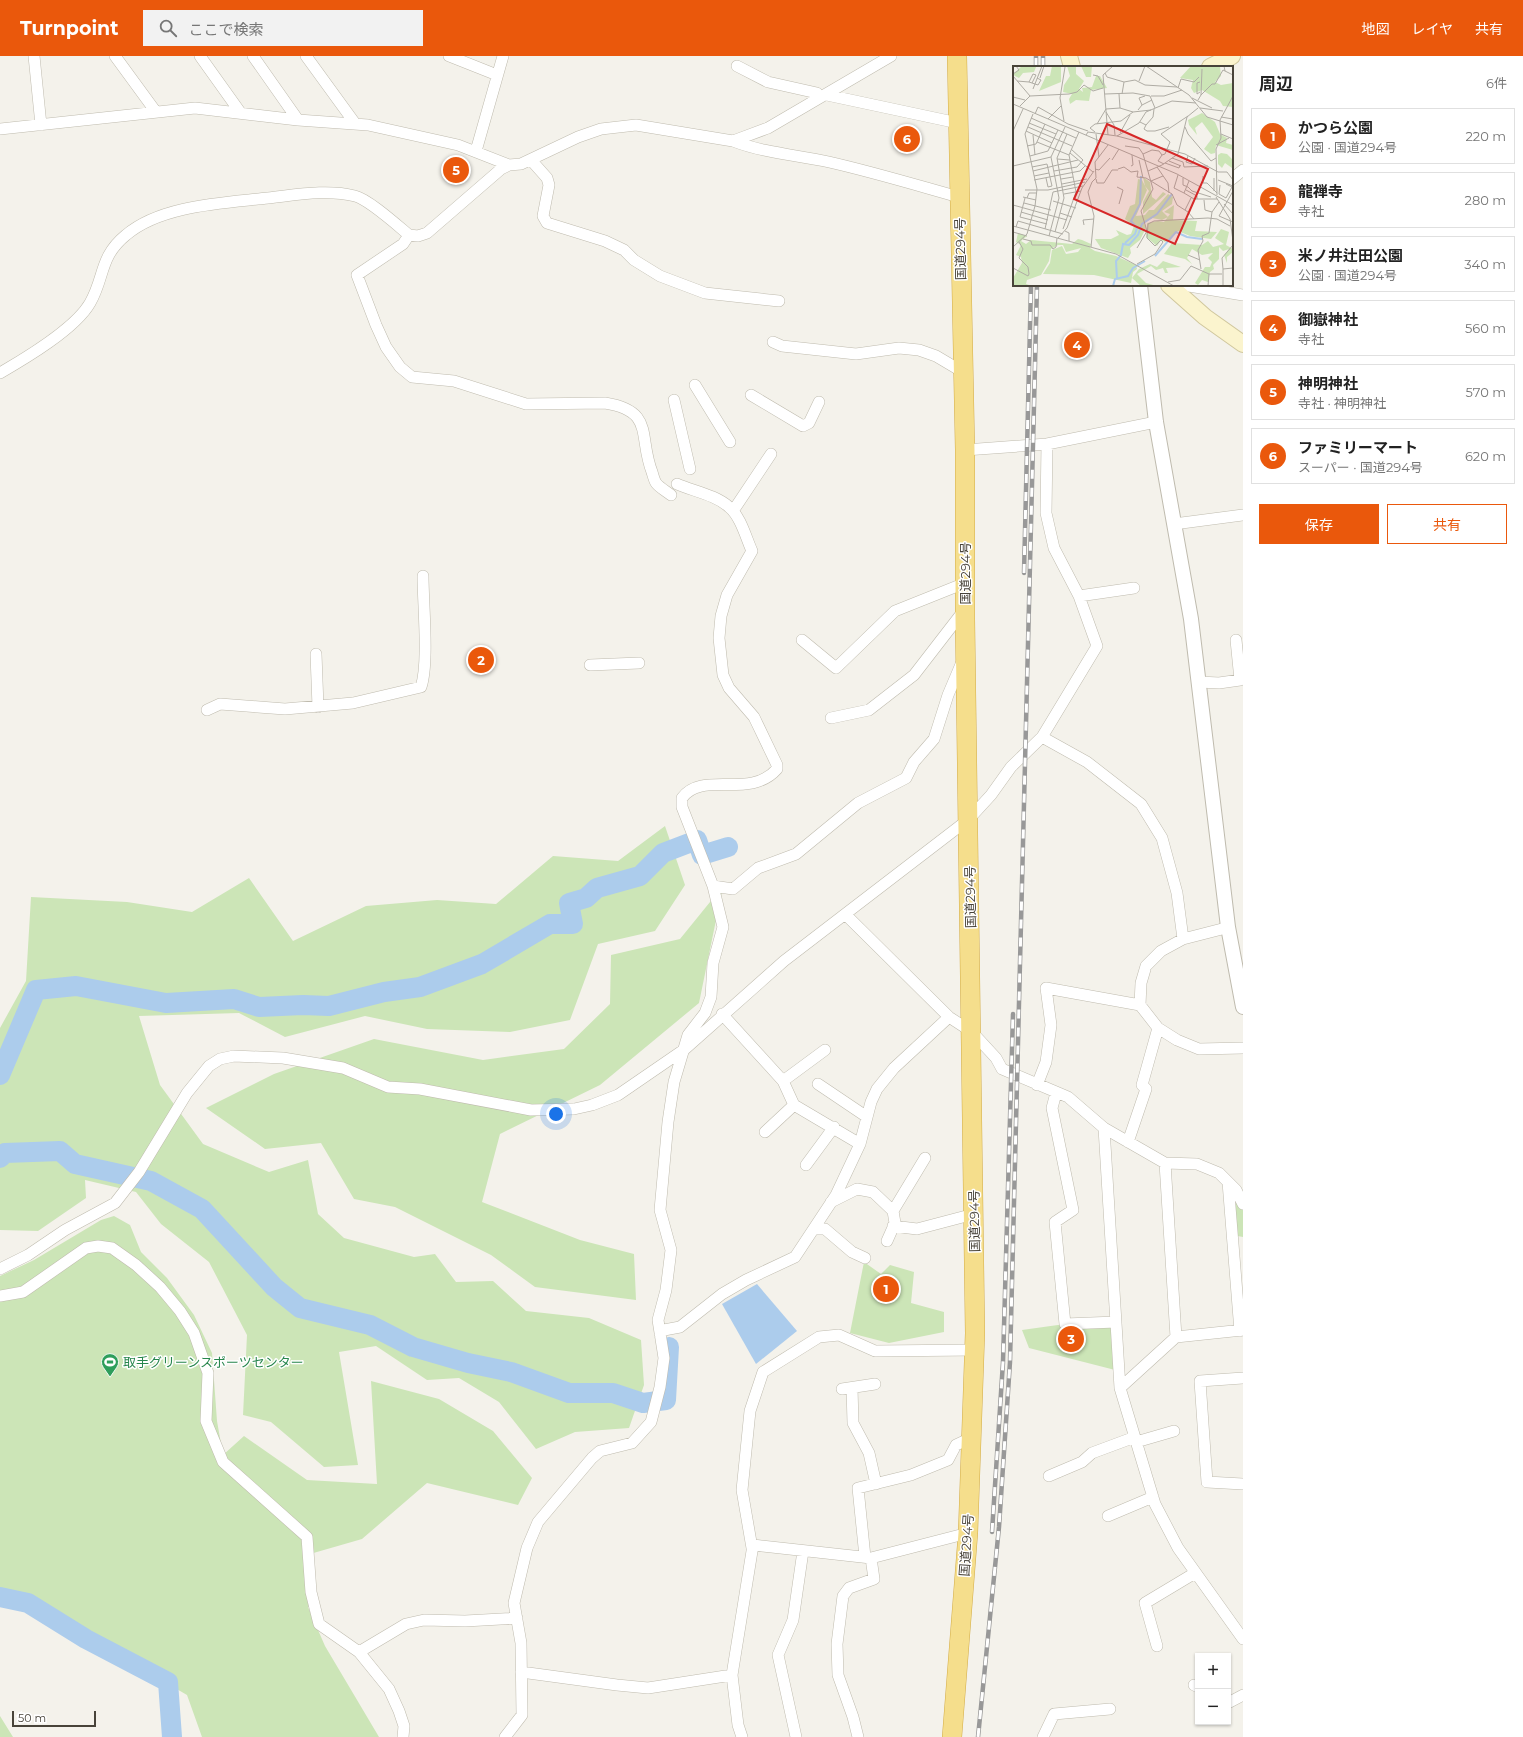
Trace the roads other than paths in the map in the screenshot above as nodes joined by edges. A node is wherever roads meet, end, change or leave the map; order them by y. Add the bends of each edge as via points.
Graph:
1 (34, 56) edge
2 (115, 56) edge
3 (200, 56) edge
4 (253, 56) edge
5 (306, 56) edge
6 (449, 56) edge
7 (503, 56) edge
8 (891, 56) edge
9 (957, 56) edge
10 (1069, 56) edge
11 (1232, 56) edge
12 (737, 66) dead end
13 (1072, 66) edge
14 (1212, 66) edge
15 (497, 75) junction
16 (822, 94) junction
17 (156, 112) junction
18 (240, 112) junction
19 (298, 120) junction
20 (354, 122) junction
21 (958, 123) junction
22 (41, 125) junction
23 (0, 129) edge
24 (733, 141) junction
25 (476, 151) junction
26 (530, 160) junction
27 (510, 165) junction
28 (1243, 170) edge
29 (1233, 178) edge
30 (959, 197) junction
31 (409, 235) junction
32 (1140, 286) edge
33 (1170, 286) edge
34 (1189, 286) edge
35 (1243, 295) edge
36 (779, 301) dead end
37 (773, 342) dead end
38 (1243, 344) edge
39 (963, 372) junction
40 (0, 373) edge
41 (695, 385) dead end
42 (751, 395) dead end
43 (674, 400) dead end
44 (820, 402) dead end
45 (1156, 422) junction
46 (730, 442) dead end
47 (1047, 444) junction
48 (965, 450) junction
49 (771, 454) dead end
50 (690, 469) dead end
51 (677, 484) dead end
52 (671, 495) dead end
53 (733, 511) junction
54 (1243, 515) edge
55 (1174, 524) junction
56 (423, 576) dead end
57 (965, 583) junction
58 (1134, 588) dead end
59 (1079, 596) junction
60 (965, 608) junction
61 (802, 640) dead end
62 (1236, 640) dead end
63 (966, 652) junction
64 (316, 654) dead end
65 (639, 663) dead end
66 (590, 665) dead end
67 (1199, 682) junction
68 (318, 707) junction
69 (207, 710) dead end
70 (831, 718) dead end
71 (1042, 737) junction
72 (969, 819) junction
73 (712, 886) junction
74 (846, 915) junction
75 (1222, 929) dead end
76 (1182, 939) junction
77 (1140, 1005) junction
78 (1243, 1007) edge
79 (722, 1014) junction
80 (949, 1017) junction
81 (1158, 1028) junction
82 (972, 1032) junction
83 (1243, 1048) edge
84 (685, 1049) junction
85 (825, 1050) dead end
86 (783, 1080) junction
87 (818, 1084) dead end
88 (1037, 1085) junction
89 (1056, 1093) junction
90 (794, 1105) junction
91 (867, 1117) junction
92 (834, 1127) junction
93 (1104, 1128) junction
94 (765, 1132) dead end
95 (1128, 1142) junction
96 (860, 1144) junction
97 (925, 1158) dead end
98 (1165, 1163) junction
99 (806, 1165) dead end
100 (1228, 1182) junction
101 (831, 1202) junction
102 (1243, 1204) edge
103 (893, 1211) junction
104 (974, 1214) junction
105 (893, 1226) junction
106 (814, 1229) junction
107 (887, 1241) dead end
108 (865, 1258) dead end
109 (0, 1269) edge
110 (0, 1296) edge
111 (1116, 1322) junction
112 (1241, 1330) edge
113 (660, 1334) junction
114 (1176, 1338) junction
115 (975, 1350) junction
116 (1243, 1378) edge
117 (875, 1384) dead end
118 (1120, 1388) junction
119 (1174, 1432) dead end
120 (971, 1438) junction
121 (1135, 1439) junction
122 (1049, 1476) dead end
123 (876, 1484) junction
124 (1243, 1484) edge
125 (1153, 1497) junction
126 (1108, 1516) dead end
127 (968, 1533) junction
128 (752, 1548) junction
129 (803, 1551) junction
130 (868, 1558) junction
131 (1195, 1573) junction
132 (517, 1618) junction
133 (1243, 1639) edge
134 (1157, 1646) dead end
135 (359, 1652) junction
136 (521, 1672) junction
137 (732, 1675) junction
138 (1243, 1695) edge
139 (1231, 1701) edge
140 (1110, 1710) dead end
141 (403, 1737) edge
142 (505, 1737) edge
143 (742, 1737) edge
144 (796, 1737) edge
145 (858, 1737) edge
146 (952, 1737) edge
147 (1043, 1737) edge

1 - 22 street
2 - 17 street
3 - 18 street
4 - 19 street
5 - 20 street
6 - 15 street
7 - 15 street
8 - 16 street
9 - 21 highway, 国道294号
10 - 13 main road
11 - 14 main road
12 - 16 street via 768,82
15 - 25 street
16 - 21 street
16 - 24 street via 768,128
17 - 18 street via 194,108
17 - 22 street
18 - 19 street
19 - 20 street
20 - 25 street
21 - 30 highway, 国道294号
22 - 23 street
24 - 26 street via 636,125 619,126 578,137
24 - 30 street via 744,146 892,177
25 - 27 street
26 - 27 street
26 - 36 street via 547,178 549,185 543,216 547,224 605,241 624,250 634,260 660,276 705,293
27 - 31 street via 486,181 427,233
28 - 29 street
30 - 39 highway, 国道294号
31 - 40 street via 357,196 326,192 210,205 160,217 133,229 113,247 106,258 91,301 72,323
31 - 52 street via 403,244 357,275 386,347 400,367 412,377 454,381 526,404 616,405 640,418 648,462 656,483
32 - 45 street
33 - 38 main road via 1210,321
34 - 35 street
37 - 39 street via 782,346 856,354 899,348 919,350 936,356
39 - 48 highway, 国道294号
41 - 46 street
42 - 44 street via 803,426 809,423
43 - 50 street
45 - 47 street
45 - 55 street
47 - 48 street
47 - 59 street via 1046,513 1054,548
48 - 57 highway, 国道294号
49 - 53 street
51 - 53 street via 719,500
53 - 73 street via 752,551 729,590 721,616 719,638 723,675 729,688 754,717 778,764 773,774 754,783 741,786 716,784 697,787 689,790 682,798 682,807 689,828
54 - 55 street
55 - 67 street
56 - 68 street via 424,656 421,687 353,703
57 - 60 highway, 国道294号
57 - 61 street via 895,611 836,668
58 - 59 street
59 - 71 street via 1097,646
60 - 63 highway, 国道294号
60 - 70 street via 914,675 869,710
62 - 67 street via 1240,680
63 - 72 highway, 国道294号
63 - 73 street via 948,695 934,739 914,762 906,778 858,803 796,854 758,868 733,889
64 - 68 street
65 - 66 street
67 - 78 street via 1228,927
68 - 69 street via 285,709 220,704
71 - 72 street via 1011,767 991,795
71 - 76 street via 1086,762 1140,804 1162,838 1177,893
72 - 74 street
72 - 82 highway, 国道294号
73 - 84 street via 723,927 713,962 711,997 705,1013 688,1035
74 - 79 street via 784,961
74 - 80 street
75 - 76 street
76 - 77 street via 1161,951 1146,966 1141,983
77 - 81 street
77 - 88 street via 1046,988 1051,1025 1046,1062
79 - 84 street
79 - 86 street
80 - 82 street
80 - 91 street via 894,1068 877,1089
81 - 83 street via 1177,1040 1199,1049
81 - 95 street via 1142,1085 1146,1089
82 - 88 street via 996,1058 1002,1069
82 - 104 highway, 国道294号
84 - 109 street via 618,1095 592,1105 531,1110 420,1089 388,1087 343,1068 284,1058 234,1056 220,1059 209,1066 187,1093 139,1172 115,1203
84 - 113 street via 674,1082 663,1166 660,1210 671,1250 666,1290 658,1320
85 - 86 street
86 - 90 street
87 - 91 street
88 - 89 street
89 - 93 street via 1068,1097
89 - 111 street via 1052,1108 1073,1210 1055,1222 1065,1324
90 - 92 street
90 - 94 street
91 - 96 street
92 - 96 street
92 - 99 street
93 - 95 street
93 - 111 street
95 - 98 street
96 - 101 street
97 - 103 street
98 - 100 street via 1197,1164 1219,1173
98 - 114 street
100 - 102 street via 1236,1190
100 - 112 street
101 - 103 street via 857,1190 873,1192
101 - 106 street
103 - 105 street
104 - 105 street via 917,1229
104 - 115 highway, 国道294号
105 - 107 street
106 - 108 street via 825,1229 852,1252
106 - 113 street via 795,1257 746,1280 722,1294 680,1327 664,1330
110 - 135 street via 23,1292 72,1256 86,1248 98,1246 112,1248 136,1265 160,1288 184,1316 202,1354 208,1373 206,1421 224,1462 307,1537 311,1592 319,1624
111 - 118 street
112 - 114 street
113 - 132 street via 664,1358 651,1422 632,1443 600,1451 592,1458 538,1522 518,1582 514,1603
114 - 118 street
115 - 120 highway, 国道294号
115 - 128 street via 875,1351 839,1335 819,1337 763,1372 750,1411 742,1490
116 - 124 street via 1200,1381 1206,1482
117 - 123 street via 847,1388 853,1423 869,1453
118 - 121 street
119 - 121 street
120 - 123 street via 956,1445 948,1460 911,1475
120 - 127 highway, 国道294号
121 - 122 street via 1092,1453 1082,1462
121 - 125 street
123 - 130 street via 858,1488
125 - 126 street
125 - 131 street via 1178,1548
127 - 130 street
127 - 146 highway, 国道294号
128 - 129 street via 753,1545
128 - 137 street
129 - 130 street
129 - 144 street via 793,1620 778,1655
130 - 145 street via 874,1579 849,1588 843,1596 837,1644 838,1675
131 - 133 street
131 - 134 street via 1145,1603
132 - 135 street via 424,1620 406,1624
132 - 136 street via 521,1643
135 - 141 street via 389,1689 404,1726
136 - 137 street via 648,1688
136 - 142 street via 522,1715
137 - 143 street via 738,1725
138 - 139 street
140 - 147 street via 1054,1714

